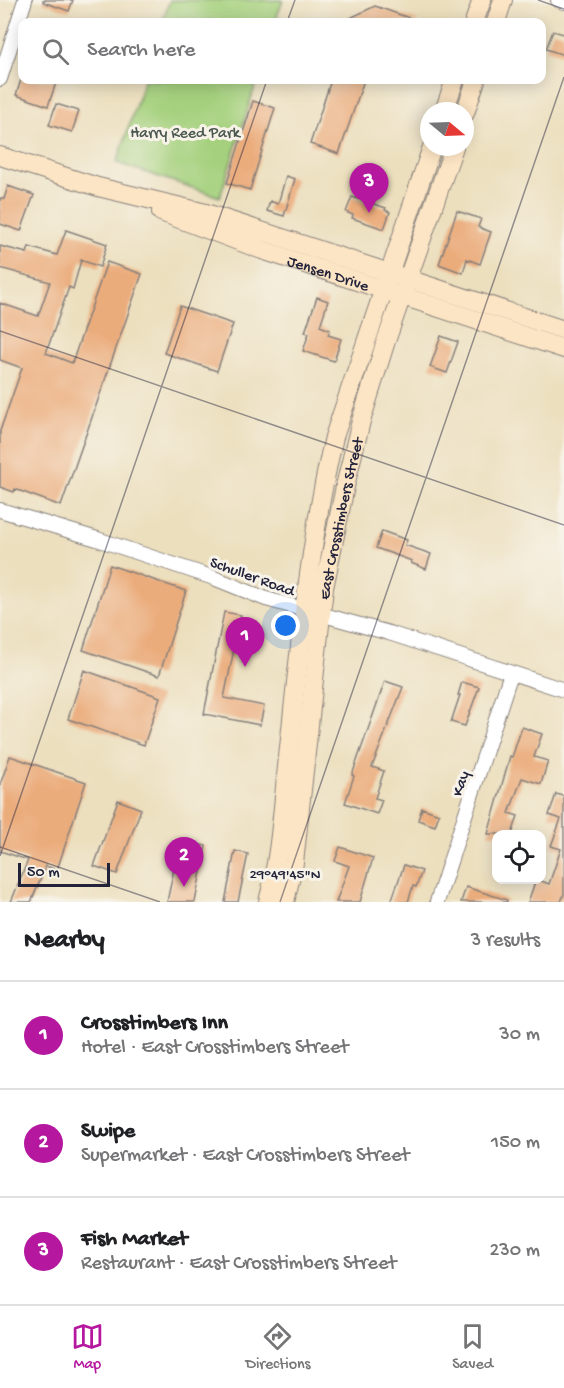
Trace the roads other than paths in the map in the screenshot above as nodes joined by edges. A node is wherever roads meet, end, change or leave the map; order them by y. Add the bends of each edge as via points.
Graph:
1 (25, 0) edge
2 (482, 0) edge
3 (503, 0) edge
4 (558, 0) edge
5 (564, 2) edge
6 (19, 18) edge
7 (475, 18) edge
8 (497, 18) edge
9 (18, 22) edge
10 (0, 79) edge
11 (454, 84) edge
12 (475, 84) edge
13 (447, 102) edge
14 (469, 102) edge
15 (0, 156) edge
16 (429, 156) edge
17 (451, 156) edge
18 (387, 281) junction
19 (406, 288) junction
20 (564, 330) edge
21 (564, 349) edge
22 (324, 478) junction
23 (345, 487) junction
24 (0, 510) edge
25 (313, 613) junction
26 (511, 673) junction
27 (564, 690) edge
28 (293, 789) junction
29 (268, 902) edge
30 (285, 902) edge
31 (437, 902) edge

1 - 6 street
2 - 7 main road
3 - 8 main road
4 - 5 street
9 - 10 street
11 - 13 main road
12 - 14 main road
15 - 18 main road, Jensen Drive via 98,187 206,213
16 - 18 main road, East Crosstimbers Street
17 - 19 main road, East Crosstimbers Street
18 - 19 main road, Jensen Drive
18 - 22 main road, East Crosstimbers Street
19 - 20 main road, Jensen Drive
19 - 21 main road, Jensen Drive
19 - 23 main road, East Crosstimbers Street via 361,421
22 - 23 main road
22 - 25 main road, East Crosstimbers Street
23 - 25 main road, East Crosstimbers Street via 324,588
24 - 25 street, Schuller Road
25 - 26 street, Schuller Road
25 - 28 main road, East Crosstimbers Street
26 - 27 street, Schuller Road
26 - 31 street, Kay
28 - 29 main road, East Crosstimbers Street
28 - 30 main road, East Crosstimbers Street via 294,863

